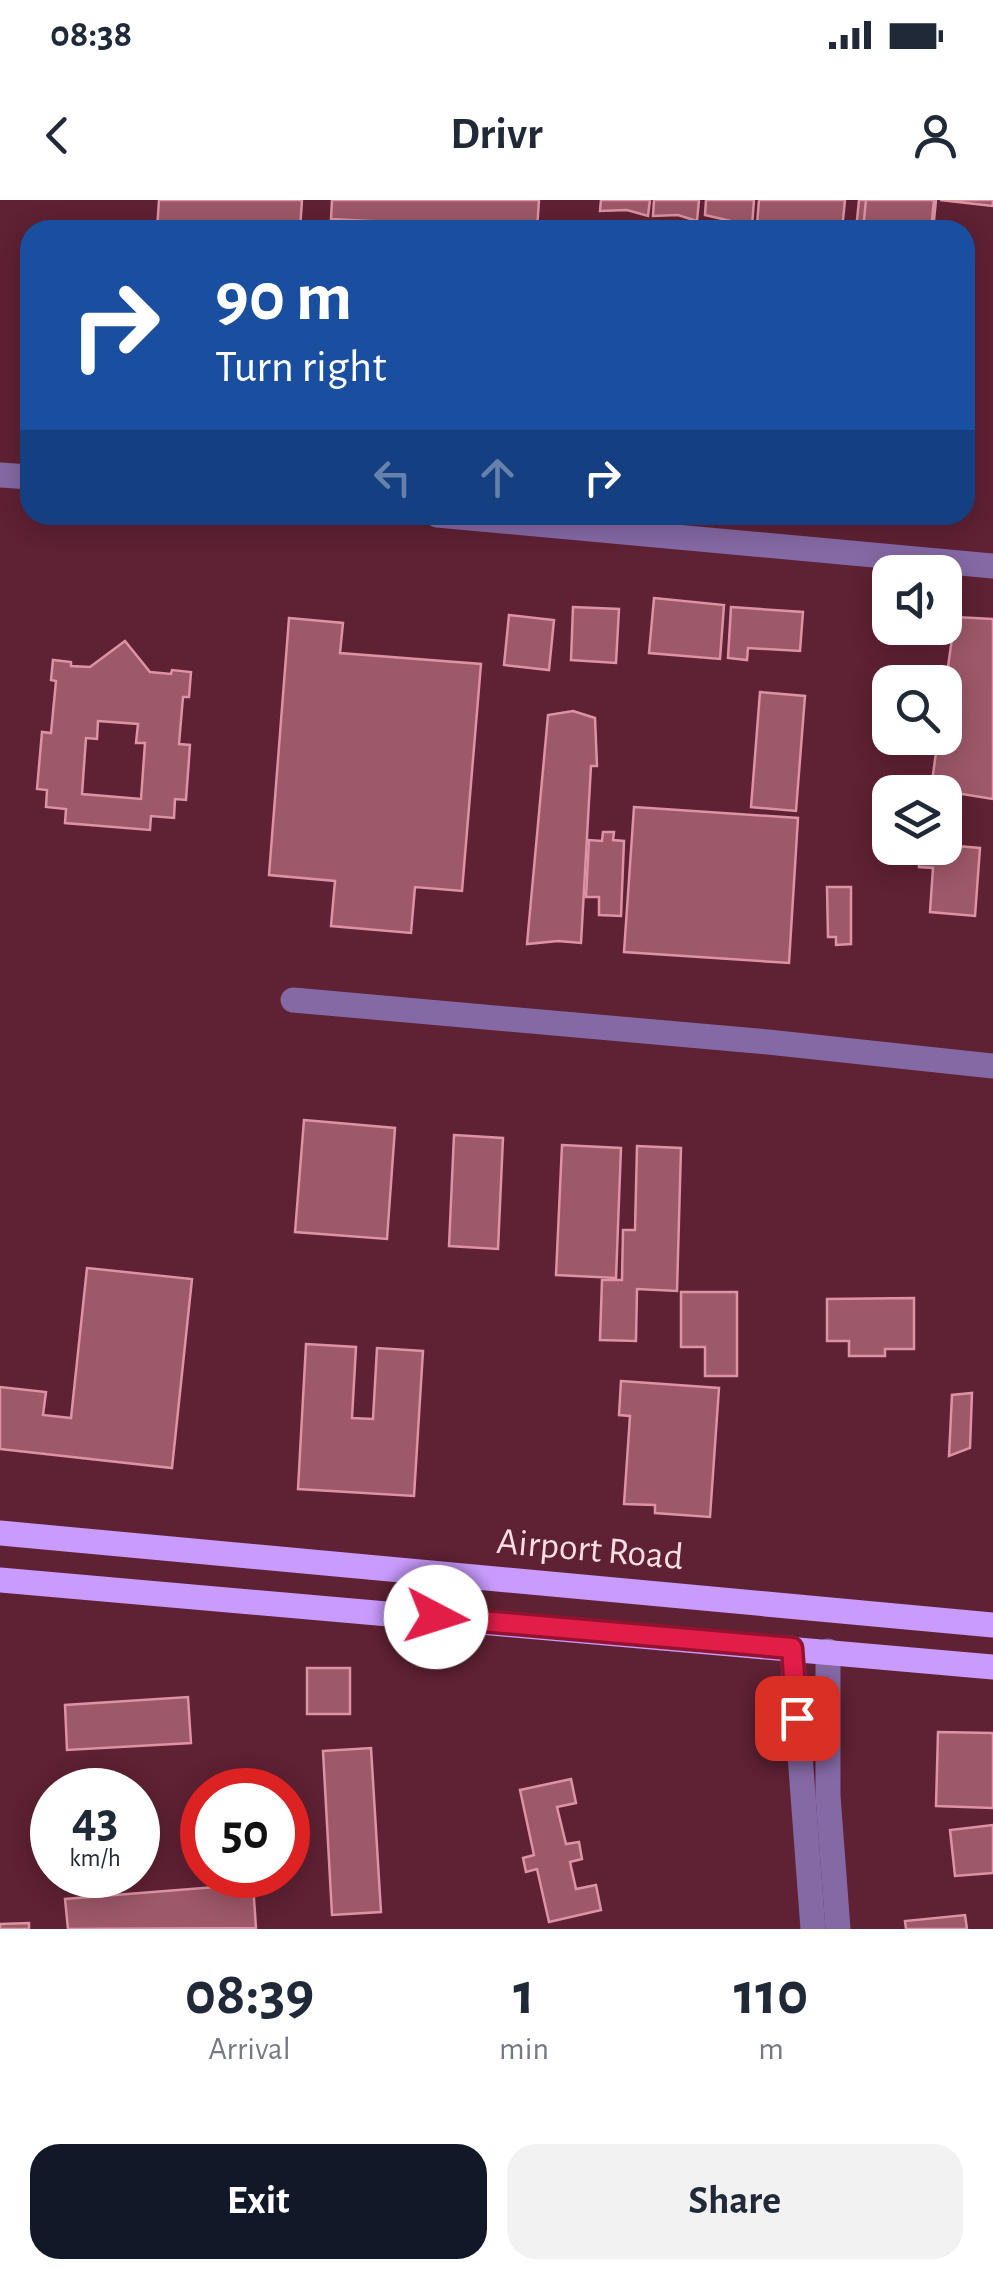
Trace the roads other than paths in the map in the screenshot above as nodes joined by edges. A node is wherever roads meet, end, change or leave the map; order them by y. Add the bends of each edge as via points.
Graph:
1 (545, 525) edge
2 (993, 566) edge
3 (292, 1000) dead end
4 (993, 1066) edge
5 (0, 1533) edge
6 (0, 1580) edge
7 (993, 1624) edge
8 (792, 1648) junction
9 (828, 1651) junction
10 (993, 1666) edge
11 (813, 1929) edge
12 (838, 1929) edge

1 - 2 street
3 - 4 street
5 - 7 main road, Airport Road
6 - 8 main road
8 - 9 main road
8 - 11 street
9 - 10 main road
9 - 12 street via 828,1796

